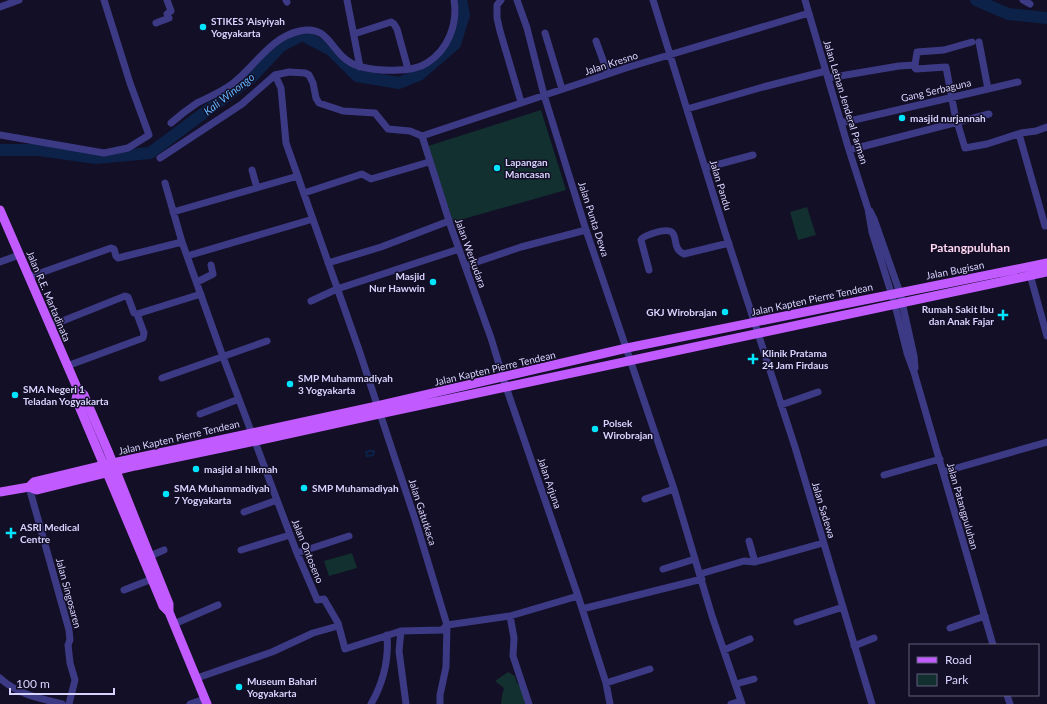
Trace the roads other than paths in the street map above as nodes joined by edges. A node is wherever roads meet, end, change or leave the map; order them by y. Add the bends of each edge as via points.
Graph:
1 (19, 0) edge
2 (104, 0) edge
3 (167, 0) edge
4 (347, 0) edge
5 (454, 0) edge
6 (501, 0) edge
7 (517, 0) edge
8 (653, 0) edge
9 (805, 0) edge
10 (0, 7) edge
11 (809, 13) junction
12 (156, 23) dead end
13 (545, 33) dead end
14 (354, 34) junction
15 (596, 41) dead end
16 (670, 55) junction
17 (915, 65) junction
18 (360, 66) junction
19 (408, 69) junction
20 (826, 71) junction
21 (608, 74) junction
22 (275, 75) junction
23 (828, 78) junction
24 (1018, 82) dead end
25 (562, 89) junction
26 (988, 89) junction
27 (544, 95) junction
28 (951, 97) junction
29 (522, 102) junction
30 (687, 109) junction
31 (989, 114) dead end
32 (957, 122) junction
33 (171, 123) dead end
34 (841, 123) junction
35 (1047, 127) edge
36 (1019, 134) junction
37 (0, 136) edge
38 (422, 136) junction
39 (849, 150) junction
40 (753, 155) dead end
41 (160, 158) dead end
42 (429, 162) junction
43 (705, 168) junction
44 (252, 170) dead end
45 (298, 176) junction
46 (165, 183) dead end
47 (257, 188) junction
48 (304, 193) junction
49 (0, 210) edge
50 (173, 212) junction
51 (313, 219) junction
52 (449, 221) junction
53 (1045, 226) dead end
54 (586, 230) junction
55 (182, 242) junction
56 (729, 243) junction
57 (458, 249) junction
58 (19, 255) junction
59 (187, 256) junction
60 (0, 262) edge
61 (328, 263) junction
62 (1047, 263) edge
63 (211, 265) dead end
64 (465, 266) junction
65 (649, 270) dead end
66 (1030, 271) junction
67 (1047, 272) edge
68 (29, 277) junction
69 (197, 282) junction
70 (337, 289) junction
71 (895, 293) junction
72 (201, 294) junction
73 (311, 301) dead end
74 (898, 304) junction
75 (137, 314) junction
76 (755, 322) junction
77 (50, 326) junction
78 (758, 334) junction
79 (1047, 336) edge
80 (267, 341) dead end
81 (627, 348) junction
82 (223, 357) junction
83 (630, 360) junction
84 (68, 366) junction
85 (503, 377) junction
86 (162, 378) dead end
87 (506, 387) junction
88 (818, 392) dead end
89 (239, 399) junction
90 (781, 405) junction
91 (378, 410) junction
92 (200, 414) dead end
93 (252, 432) junction
94 (256, 441) junction
95 (1047, 442) edge
96 (104, 453) junction
97 (940, 459) junction
98 (132, 463) junction
99 (110, 468) junction
100 (92, 472) junction
101 (943, 472) junction
102 (884, 475) dead end
103 (29, 487) junction
104 (674, 488) junction
105 (0, 492) edge
106 (120, 493) junction
107 (645, 499) dead end
108 (278, 500) junction
109 (244, 512) dead end
110 (290, 535) junction
111 (350, 536) dead end
112 (749, 542) dead end
113 (824, 543) junction
114 (164, 550) dead end
115 (241, 550) dead end
116 (297, 553) junction
117 (150, 556) junction
118 (696, 558) junction
119 (755, 562) junction
120 (663, 569) dead end
121 (701, 577) junction
122 (152, 579) junction
123 (124, 590) dead end
124 (578, 596) junction
125 (218, 605) dead end
126 (843, 607) junction
127 (582, 609) junction
128 (169, 612) junction
129 (510, 616) junction
130 (985, 616) junction
131 (797, 622) dead end
132 (174, 624) junction
133 (447, 625) junction
134 (338, 626) junction
135 (950, 628) dead end
136 (401, 631) junction
137 (387, 635) junction
138 (874, 638) dead end
139 (750, 640) dead end
140 (991, 644) edge
141 (854, 646) junction
142 (724, 650) junction
143 (650, 669) dead end
144 (0, 678) edge
145 (197, 678) junction
146 (754, 679) dead end
147 (606, 683) junction
148 (736, 684) junction
149 (206, 702) edge
150 (742, 703) edge
151 (62, 704) edge
152 (69, 704) edge
153 (190, 704) edge
154 (371, 704) edge
155 (406, 704) edge
156 (440, 704) edge
157 (530, 704) edge
158 (610, 704) edge
159 (731, 704) edge
160 (872, 704) edge

1 - 10 street
2 - 37 street via 149,135 128,148 104,153
3 - 12 street via 171,11 167,14 169,18
4 - 14 street
5 - 19 street via 455,14 450,37 427,63
6 - 29 street via 497,5 497,18
7 - 27 street, Jalan Punta Dewa via 528,28
8 - 16 street, Jalan Pandu
9 - 11 street, Jalan Letnan Jenderal Parman
11 - 16 street, Jalan Kresno
11 - 20 street, Jalan Letnan Jenderal Parman
13 - 25 street
14 - 18 street
14 - 19 street via 391,22 397,29
15 - 21 street
16 - 21 street, Jalan Kresno
16 - 30 street, Jalan Pandu
17 - 23 street
17 - 26 street via 917,52 944,50 976,42
17 - 28 street via 916,69 946,67
18 - 19 street via 376,70
18 - 33 street via 346,60 320,32 298,31 282,37 232,84 193,106
20 - 23 street, Jalan Letnan Jenderal Parman
20 - 30 street
21 - 25 street, Jalan Kresno
22 - 38 street via 288,72 307,73 313,83 316,98 321,104 343,111 373,112 388,129 410,131
22 - 41 street via 242,104
22 - 45 street, Jalan Gatutkaca via 281,88 286,143
23 - 34 street, Jalan Letnan Jenderal Parman
24 - 26 street, Gang Serbaguna
25 - 27 street, Jalan Kresno
26 - 28 street, Gang Serbaguna
27 - 29 street, Jalan Kresno
27 - 54 street, Jalan Punta Dewa
28 - 32 street
28 - 34 street, Gang Serbaguna
29 - 38 street, Jalan Kresno
30 - 43 street, Jalan Pandu
31 - 32 street
32 - 36 street via 965,148
32 - 39 street
34 - 39 street, Jalan Letnan Jenderal Parman
35 - 36 street via 1040,131
36 - 53 street
38 - 42 street, Jalan Werkudara
39 - 71 street, Jalan Letnan Jenderal Parman via 868,209 872,232
40 - 43 street
42 - 48 street via 371,179 362,174
42 - 52 street, Jalan Werkudara
43 - 56 street, Jalan Pandu
44 - 47 street
45 - 47 street
45 - 48 street, Jalan Gatutkaca
46 - 50 street, Jalan Ontoseno
47 - 50 street
48 - 51 street, Jalan Gatutkaca
49 - 58 main road, Jalan R.E. Martadinata
50 - 55 street, Jalan Ontoseno
51 - 59 street
51 - 61 street, Jalan Gatutkaca
52 - 57 street, Jalan Werkudara
52 - 61 street via 381,247
54 - 64 street via 528,245
54 - 81 street, Jalan Punta Dewa
55 - 59 street, Jalan Ontoseno
55 - 68 street via 118,258 111,248
56 - 65 street via 684,254 670,231 665,230 644,237 641,240
56 - 76 street, Jalan Pandu
57 - 64 street, Jalan Werkudara
57 - 70 street
58 - 60 street
58 - 68 main road, Jalan R.E. Martadinata
59 - 69 street, Jalan Ontoseno
61 - 70 street, Jalan Gatutkaca
62 - 66 main road, Jalan Bugisan
63 - 69 street via 213,274
64 - 85 street, Jalan Werkudara
66 - 67 main road, Jalan Bugisan
66 - 71 main road, Jalan Bugisan
66 - 74 main road, Jalan Bugisan
66 - 79 street
68 - 77 main road, Jalan R.E. Martadinata
69 - 72 street, Jalan Ontoseno
70 - 73 street
70 - 91 street, Jalan Gatutkaca
71 - 74 street, Jalan Letnan Jenderal Parman
71 - 76 main road, Jalan Kapten Pierre Tendean
72 - 75 street
72 - 82 street, Jalan Ontoseno
74 - 78 main road, Jalan Kapten Pierre Tendean
74 - 97 street, Jalan Patangpuluhan via 914,356 914,372
75 - 77 street via 126,296
75 - 84 street via 144,333 143,338
76 - 78 street, Jalan Sadewa
76 - 81 main road, Jalan Kapten Pierre Tendean
77 - 84 main road, Jalan R.E. Martadinata
78 - 83 main road, Jalan Kapten Pierre Tendean
78 - 90 street, Jalan Sadewa
80 - 82 street
81 - 83 street, Jalan Punta Dewa
81 - 85 main road, Jalan Kapten Pierre Tendean
82 - 86 street
82 - 89 street, Jalan Ontoseno
83 - 87 main road, Jalan Kapten Pierre Tendean
83 - 104 street, Jalan Punta Dewa
84 - 96 main road, Jalan R.E. Martadinata via 78,390 84,395
85 - 87 street, Jalan Arjuna
85 - 91 main road, Jalan Kapten Pierre Tendean
87 - 91 main road, Jalan Kapten Pierre Tendean
87 - 124 street, Jalan Arjuna
88 - 90 street
89 - 92 street
89 - 93 street, Jalan Ontoseno
90 - 113 street, Jalan Sadewa
91 - 93 main road, Jalan Kapten Pierre Tendean
91 - 94 main road, Jalan Kapten Pierre Tendean
91 - 133 street, Jalan Gatutkaca
93 - 94 street, Jalan Ontoseno
93 - 98 main road, Jalan Kapten Pierre Tendean
94 - 98 main road, Jalan Kapten Pierre Tendean
94 - 108 street, Jalan Ontoseno
95 - 101 street
96 - 98 main road
96 - 99 main road, Jalan R.E. Martadinata
96 - 100 main road
97 - 101 street, Jalan Patangpuluhan
97 - 102 street
98 - 99 main road, Jalan Kapten Pierre Tendean
98 - 106 main road
99 - 100 main road, Jalan Kapten Pierre Tendean
99 - 106 main road, Jalan R.E. Martadinata
100 - 103 main road, Jalan Kapten Pierre Tendean via 34,482
100 - 106 main road
101 - 130 street, Jalan Patangpuluhan
103 - 105 main road, Jalan Kapten Pierre Tendean
103 - 152 street, Jalan Singosaren via 69,630 68,645 75,680
104 - 107 street
104 - 118 street, Jalan Punta Dewa
106 - 117 main road, Jalan R.E. Martadinata
106 - 122 main road, Jalan R.E. Martadinata
108 - 109 street
108 - 110 street, Jalan Ontoseno
110 - 115 street
110 - 116 street, Jalan Ontoseno
111 - 116 street
112 - 119 street
113 - 119 street
113 - 126 street, Jalan Sadewa
114 - 117 street
116 - 134 street, Jalan Ontoseno via 317,600 324,599
117 - 128 main road, Jalan R.E. Martadinata via 169,604
118 - 120 street
118 - 121 street, Jalan Punta Dewa
119 - 121 street via 744,561
121 - 127 street
121 - 142 street, Jalan Punta Dewa
122 - 123 street
122 - 128 main road, Jalan R.E. Martadinata via 163,606
124 - 127 street, Jalan Arjuna
124 - 129 street
125 - 132 street
126 - 131 street
126 - 141 street, Jalan Sadewa
127 - 147 street, Jalan Arjuna
128 - 132 main road, Jalan R.E. Martadinata
129 - 133 street
129 - 157 street via 514,638 513,656
130 - 135 street
130 - 140 street, Jalan Patangpuluhan
132 - 145 main road, Jalan R.E. Martadinata
133 - 136 street, Jalan Ontoseno via 442,630
133 - 156 street, Jalan Gatutkaca via 446,666
134 - 137 street, Jalan Ontoseno via 345,649
134 - 145 street via 313,633 272,652
136 - 137 street, Jalan Ontoseno
136 - 155 street via 399,651
137 - 154 street via 384,672
138 - 141 street
139 - 142 street
141 - 160 street, Jalan Sadewa
142 - 148 street, Jalan Punta Dewa
143 - 147 street
144 - 151 street via 20,692
145 - 149 main road, Jalan R.E. Martadinata
146 - 148 street
147 - 158 street, Jalan Arjuna
148 - 150 street, Jalan Punta Dewa
149 - 153 street
150 - 159 street

